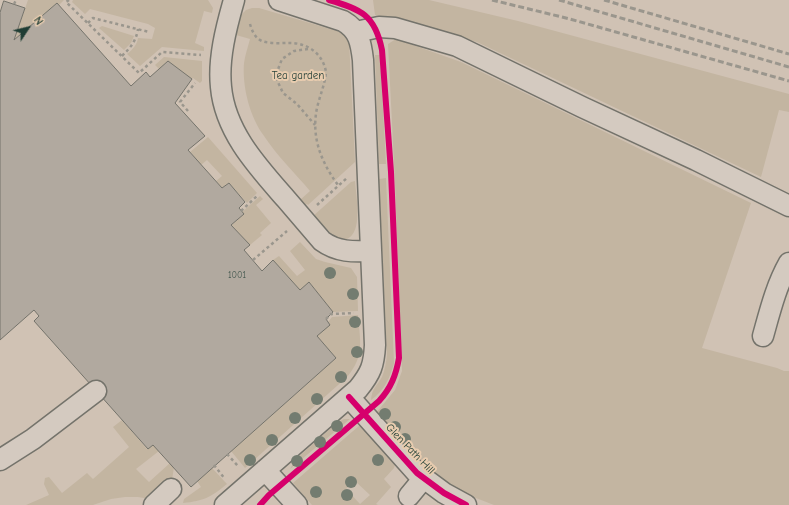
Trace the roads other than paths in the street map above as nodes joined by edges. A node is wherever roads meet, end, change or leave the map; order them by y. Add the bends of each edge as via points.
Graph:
1 (234, 0) edge
2 (279, 0) edge
3 (356, 32) junction
4 (789, 206) edge
5 (370, 252) junction
6 (789, 263) edge
7 (763, 336) dead end
8 (96, 391) dead end
9 (349, 397) junction
10 (0, 460) edge
11 (266, 470) junction
12 (423, 479) junction
13 (171, 489) dead end
14 (409, 496) dead end
15 (154, 505) edge
16 (225, 505) edge
17 (297, 505) edge
18 (466, 505) edge

1 - 5 lane via 224,43 220,77 228,115 238,137 250,157 322,241 337,250
2 - 3 lane via 338,18
3 - 4 lane via 379,27 395,28 457,46
3 - 5 lane via 360,41 362,60
5 - 9 lane via 375,357 369,375
6 - 7 lane via 774,299
8 - 10 lane via 33,439
9 - 11 lane
9 - 12 lane, Glen Path Hill
11 - 16 lane
11 - 17 lane
12 - 14 lane
12 - 18 lane, Glen Path Hill
13 - 15 lane

